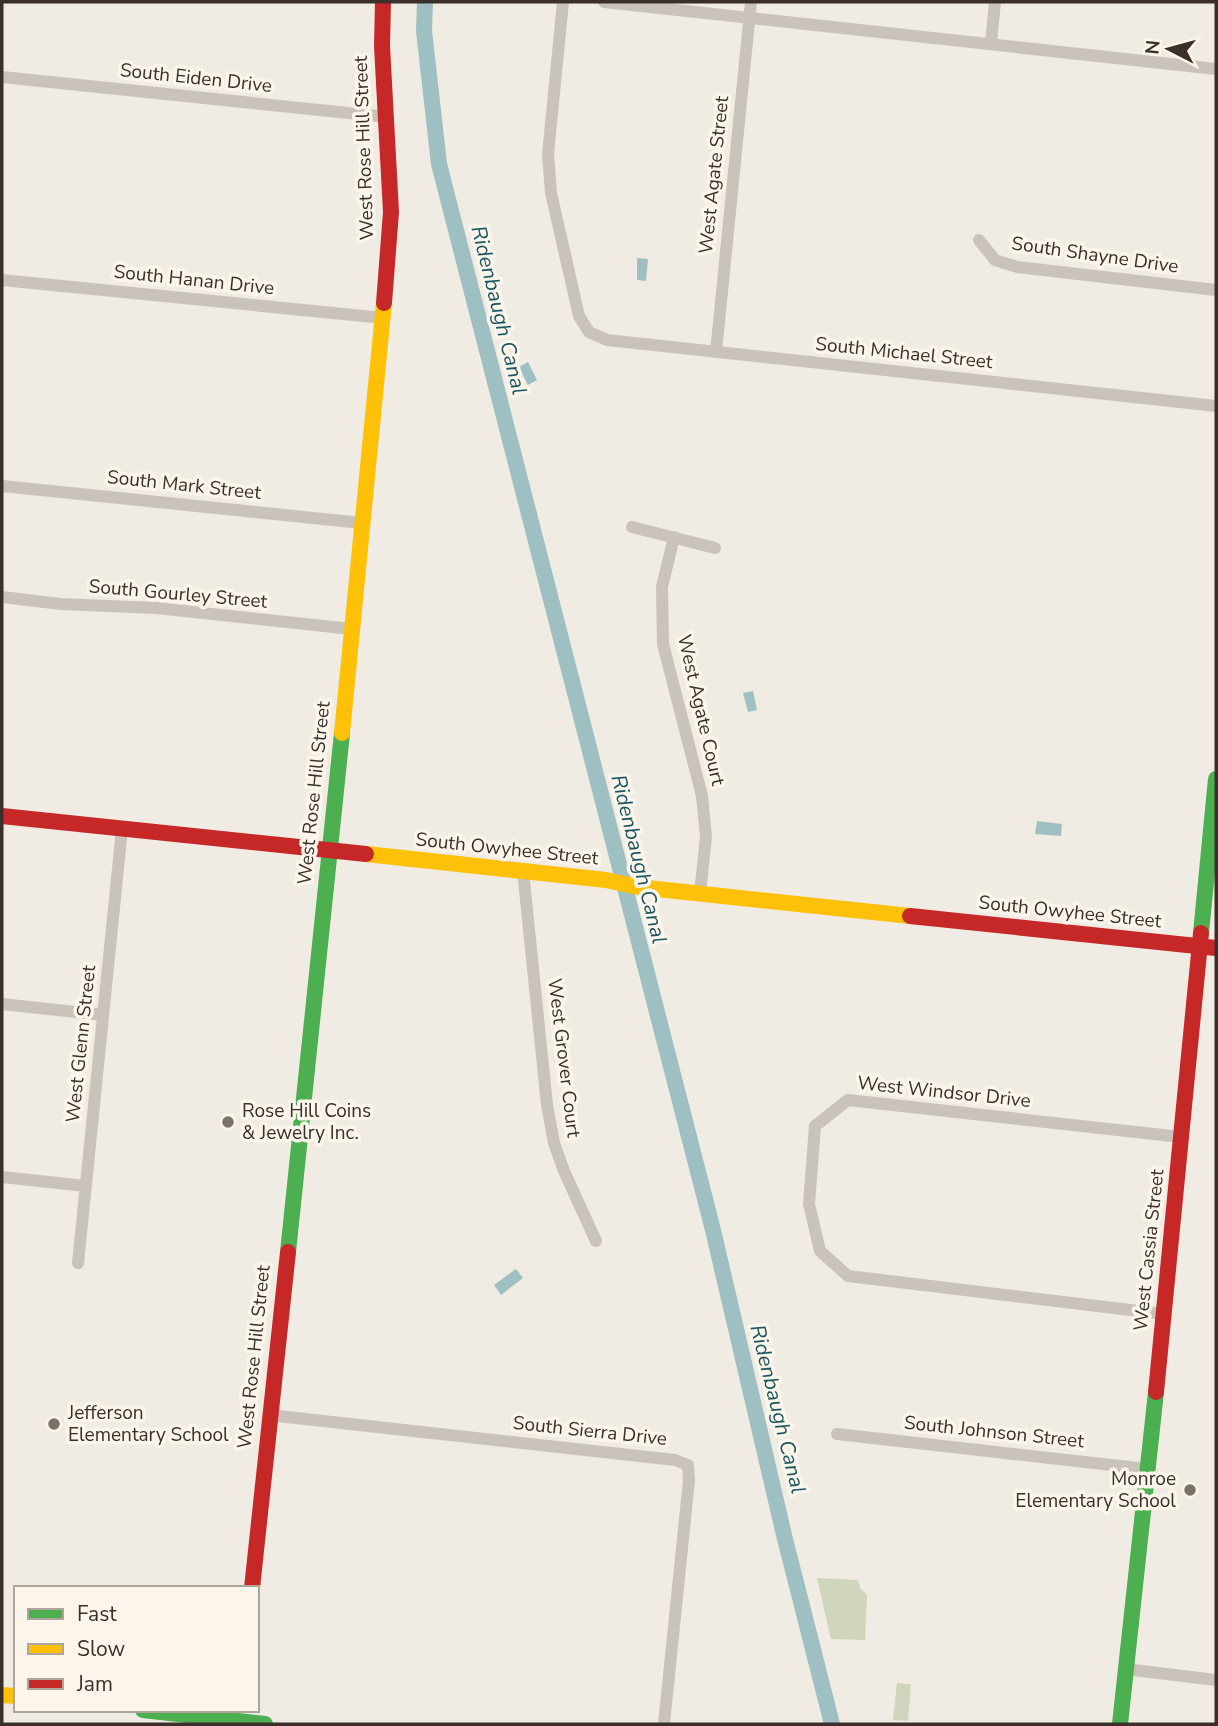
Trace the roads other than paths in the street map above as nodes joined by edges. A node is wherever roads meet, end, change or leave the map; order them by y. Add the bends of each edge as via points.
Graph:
1 (383, 2) edge
2 (563, 2) edge
3 (604, 2) edge
4 (751, 2) edge
5 (995, 2) edge
6 (749, 17) junction
7 (991, 43) junction
8 (1216, 69) edge
9 (2, 77) edge
10 (387, 117) junction
11 (979, 240) dead end
12 (2, 280) edge
13 (1216, 290) edge
14 (383, 318) junction
15 (716, 352) junction
16 (1216, 406) edge
17 (2, 486) edge
18 (362, 523) junction
19 (632, 527) dead end
20 (674, 537) junction
21 (715, 548) dead end
22 (2, 597) edge
23 (351, 629) junction
24 (1216, 779) edge
25 (2, 816) edge
26 (122, 829) junction
27 (330, 851) junction
28 (523, 871) junction
29 (700, 893) junction
30 (1199, 946) junction
31 (1216, 948) edge
32 (2, 1004) edge
33 (103, 1015) junction
34 (1181, 1137) junction
35 (2, 1177) edge
36 (86, 1186) junction
37 (596, 1241) dead end
38 (78, 1263) dead end
39 (1164, 1314) junction
40 (270, 1415) junction
41 (837, 1434) dead end
42 (1147, 1469) junction
43 (252, 1586) edge
44 (1125, 1670) junction
45 (1216, 1680) edge
46 (167, 1712) edge
47 (239, 1718) edge
48 (265, 1724) edge
49 (664, 1724) edge
50 (1120, 1724) edge

1 - 10 street, West Rose Hill Street
2 - 15 street, South Michael Street via 548,154 551,193 579,316 589,332 607,340
3 - 6 street
4 - 6 street, West Agate Street
5 - 7 street
6 - 7 street
6 - 15 street, West Agate Street
7 - 8 street
9 - 10 street, South Eiden Drive
10 - 14 street, West Rose Hill Street via 391,212
11 - 13 street, South Shayne Drive via 995,260 1017,267
12 - 14 street, South Hanan Drive
14 - 18 street, West Rose Hill Street
15 - 16 street, South Michael Street
17 - 18 street, South Mark Street
18 - 23 street, West Rose Hill Street
19 - 20 street
20 - 21 street
20 - 29 street, West Agate Court via 662,587 663,644 702,796 706,837
22 - 23 street, South Gourley Street
23 - 27 street, West Rose Hill Street
24 - 30 street, West Cassia Street
25 - 26 street, South Owyhee Street
26 - 27 street, South Owyhee Street
26 - 33 street, West Glenn Street
27 - 28 street, South Owyhee Street
27 - 40 street, West Rose Hill Street
28 - 29 street, South Owyhee Street
28 - 37 street, West Grover Court via 554,1143
29 - 30 street, South Owyhee Street
30 - 31 street, South Owyhee Street
30 - 34 street, West Cassia Street
32 - 33 street
33 - 36 street, West Glenn Street
34 - 39 street, West Cassia Street
34 - 39 street, West Windsor Drive via 848,1100 815,1126 808,1204 820,1251 848,1276
35 - 36 street
36 - 38 street, West Glenn Street
39 - 42 street, West Cassia Street
40 - 43 street, West Rose Hill Street
40 - 49 street, South Sierra Drive via 688,1465
41 - 42 street, South Johnson Street
42 - 44 street, West Cassia Street
44 - 45 street
44 - 50 street, West Cassia Street
46 - 47 street
47 - 48 street

